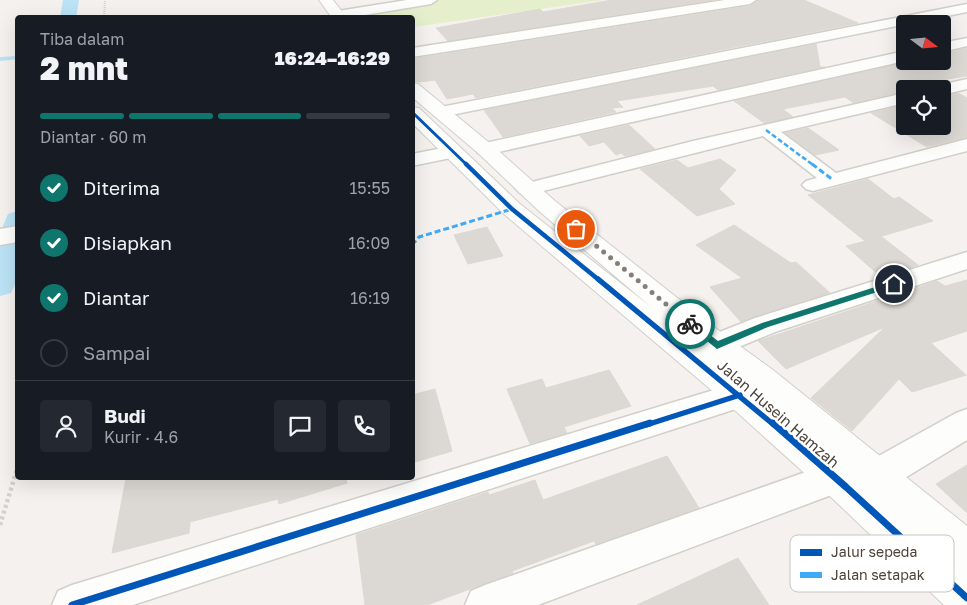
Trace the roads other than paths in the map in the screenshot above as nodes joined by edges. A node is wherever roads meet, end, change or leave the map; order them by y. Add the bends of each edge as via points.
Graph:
1 (326, 0) edge
2 (431, 0) edge
3 (750, 0) edge
4 (967, 8) edge
5 (338, 15) edge
6 (345, 15) edge
7 (967, 42) edge
8 (951, 46) edge
9 (415, 53) edge
10 (896, 58) edge
11 (967, 84) edge
12 (951, 88) edge
13 (415, 93) edge
14 (896, 100) edge
15 (427, 112) edge
16 (766, 130) junction
17 (967, 145) edge
18 (485, 149) junction
19 (453, 152) junction
20 (415, 159) edge
21 (833, 180) junction
22 (813, 185) dead end
23 (532, 203) junction
24 (15, 234) edge
25 (0, 237) edge
26 (967, 260) edge
27 (717, 345) junction
28 (740, 396) junction
29 (967, 423) edge
30 (878, 475) junction
31 (834, 478) junction
32 (897, 535) edge
33 (948, 535) edge
34 (954, 540) edge
35 (967, 551) edge
36 (954, 586) edge
37 (967, 598) edge
38 (72, 605) edge
39 (485, 605) edge

1 - 5 street
2 - 6 street
3 - 9 street
4 - 15 street
7 - 8 street
10 - 18 street
11 - 12 street
13 - 15 street, Jalan Husein Hamzah
14 - 16 street
15 - 18 street, Jalan Husein Hamzah
15 - 19 street, Jalan Husein Hamzah
16 - 21 street
16 - 23 street
17 - 21 street
18 - 23 street, Jalan Husein Hamzah
19 - 20 street
19 - 23 street, Jalan Husein Hamzah
21 - 22 street
23 - 27 street, Jalan Husein Hamzah
23 - 28 street, Jalan Husein Hamzah
24 - 25 street
26 - 27 street via 765,325
27 - 30 street, Jalan Husein Hamzah
28 - 31 street, Jalan Husein Hamzah
28 - 38 street
29 - 30 street
30 - 33 street, Jalan Husein Hamzah
31 - 32 street, Jalan Husein Hamzah
31 - 39 street
34 - 35 street, Jalan Husein Hamzah
36 - 37 street, Jalan Husein Hamzah

